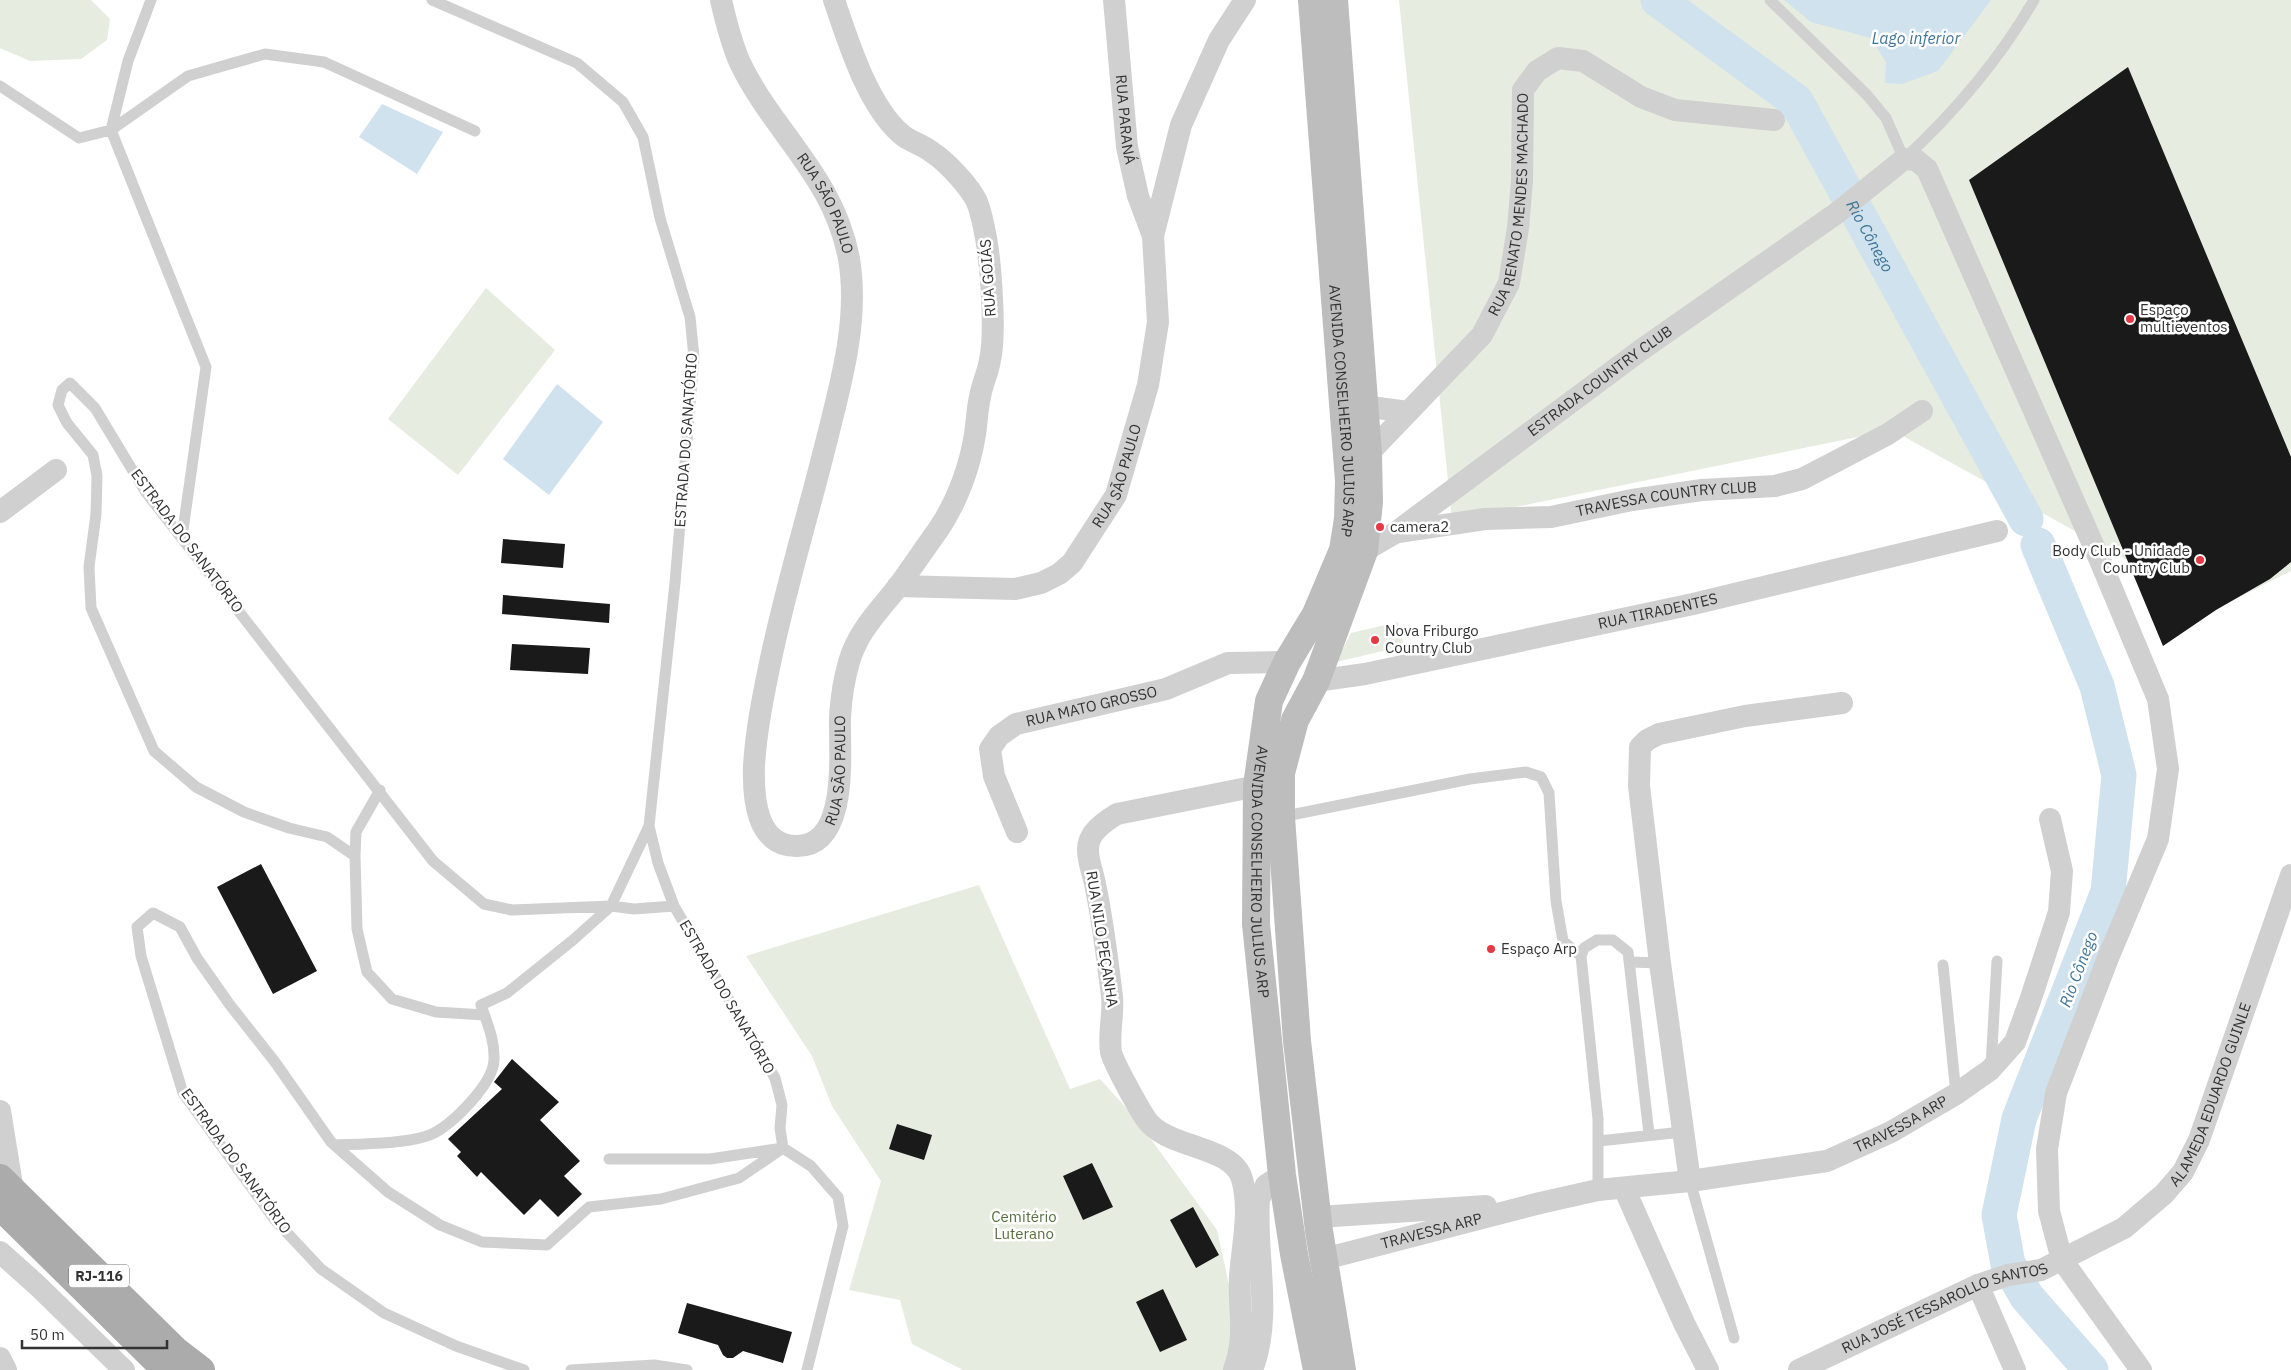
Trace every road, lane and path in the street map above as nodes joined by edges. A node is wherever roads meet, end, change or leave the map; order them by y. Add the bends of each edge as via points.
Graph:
1 (151, 0) edge
2 (432, 0) edge
3 (721, 0) edge
4 (834, 0) edge
5 (1114, 0) edge
6 (1245, 0) edge
7 (1312, 0) edge
8 (1334, 0) edge
9 (1770, 0) edge
10 (2034, 0) edge
11 (0, 86) edge
12 (1774, 120) dead end
13 (111, 130) junction
14 (475, 131) dead end
15 (1904, 159) junction
16 (1153, 236) junction
17 (1363, 406) junction
18 (1922, 411) dead end
19 (1408, 412) junction
20 (1368, 454) junction
21 (56, 470) dead end
22 (4, 501) edge
23 (1997, 531) dead end
24 (1395, 533) junction
25 (182, 537) junction
26 (1364, 551) junction
27 (898, 586) junction
28 (1287, 662) junction
29 (1316, 681) junction
30 (1842, 703) dead end
31 (1257, 786) junction
32 (380, 790) junction
33 (1281, 817) junction
34 (2050, 819) dead end
35 (649, 826) junction
36 (1017, 832) dead end
37 (356, 856) junction
38 (2291, 876) edge
39 (611, 906) junction
40 (674, 906) junction
41 (1581, 956) junction
42 (1997, 961) dead end
43 (1630, 962) junction
44 (1660, 963) junction
45 (1943, 966) dead end
46 (484, 1015) junction
47 (1990, 1070) junction
48 (1956, 1094) junction
49 (0, 1111) edge
50 (1682, 1132) junction
51 (1649, 1134) junction
52 (1599, 1141) junction
53 (334, 1145) junction
54 (783, 1148) junction
55 (609, 1159) dead end
56 (1282, 1176) junction
57 (1690, 1181) junction
58 (1624, 1188) junction
59 (1598, 1190) junction
60 (4, 1192) edge
61 (1540, 1203) junction
62 (1318, 1217) junction
63 (0, 1252) edge
64 (1324, 1259) junction
65 (2062, 1260) junction
66 (1978, 1285) junction
67 (1734, 1338) dead end
68 (0, 1358) edge
69 (6, 1370) edge
70 (124, 1370) edge
71 (166, 1370) edge
72 (201, 1370) edge
73 (524, 1370) edge
74 (571, 1370) edge
75 (686, 1370) edge
76 (807, 1370) edge
77 (1234, 1370) edge
78 (1252, 1370) edge
79 (1317, 1370) edge
80 (1342, 1370) edge
81 (1708, 1370) edge
82 (1799, 1370) edge
83 (2015, 1370) edge
84 (2141, 1370) edge

1 - 13 lane via 128,61
2 - 35 lane, ESTRADA DO SANATÓRIO via 577,63 623,102 642,137 660,218 690,317 694,357 675,583
3 - 27 street, RUA SÃO PAULO via 727,31 740,63 817,176 839,224 849,260 852,309 842,378 814,493 786,586 761,705 754,763 755,798 764,830 783,846 804,847 817,839 837,807 840,712 849,663 861,631
4 - 27 street, RUA GOIÁS via 856,62 878,103 901,134 935,154 965,186 976,201 987,241 991,357 979,398 975,437 964,480 942,524
5 - 16 street, RUA PARANÁ via 1127,147 1138,196
6 - 16 street, RUA SÃO PAULO via 1219,40 1181,125
7 - 28 main road, AVENIDA CONSELHEIRO JULIUS ARP via 1349,480 1348,509 1343,550 1331,582
8 - 17 main road, AVENIDA CONSELHEIRO JULIUS ARP
9 - 15 lane via 1867,95 1886,118
10 - 15 lane via 1989,69
11 - 13 lane via 78,138
12 - 19 street, RUA RENATO MENDES MACHADO via 1675,110 1641,97 1583,62 1558,58 1537,71 1524,90 1520,200 1509,283 1482,335
13 - 14 lane via 188,76 265,54 324,62
13 - 25 lane via 206,367
15 - 24 street, ESTRADA COUNTRY CLUB via 1837,213 1641,350
15 - 65 street via 1916,160 1927,169 2072,494 2158,699 2168,769 2158,839 2056,1092 2047,1149 2049,1202
16 - 27 street, RUA SÃO PAULO via 1158,322 1148,385 1116,495 1072,563 1041,583 1015,588
17 - 19 street
17 - 20 main road, AVENIDA CONSELHEIRO JULIUS ARP
18 - 24 street, TRAVESSA COUNTRY CLUB via 1829,466 1802,479 1775,486 1702,490 1551,517 1485,519
19 - 20 street, RUA RENATO MENDES MACHADO
20 - 26 main road, AVENIDA CONSELHEIRO JULIUS ARP
21 - 22 street
23 - 29 street, RUA TIRADENTES via 1693,604 1365,674
24 - 26 street, ESTRADA COUNTRY CLUB
25 - 32 lane, ESTRADA DO SANATÓRIO
25 - 37 lane, ESTRADA DO SANATÓRIO via 146,491 94,408 70,383 62,390 58,405 67,423 93,455 97,476 96,514 88,567 91,608 154,751 196,787 244,812 327,837
26 - 29 main road, AVENIDA CONSELHEIRO JULIUS ARP
28 - 31 main road, AVENIDA CONSELHEIRO JULIUS ARP via 1269,701
28 - 36 street, RUA MATO GROSSO via 1228,662 1166,689 1016,724 999,736 990,749 994,776
29 - 33 main road, AVENIDA CONSELHEIRO JULIUS ARP via 1295,720 1281,774
30 - 44 street via 1745,716 1659,734 1640,746 1639,786
31 - 56 main road, AVENIDA CONSELHEIRO JULIUS ARP via 1256,924
31 - 77 street, RUA NILO PEÇANHA via 1117,814 1100,824 1087,850 1096,884 1112,999 1112,1054 1145,1118 1157,1132 1231,1163 1242,1178 1244,1231 1240,1278 1243,1325
32 - 37 lane via 356,832
32 - 39 lane, ESTRADA DO SANATÓRIO via 433,861 484,904 512,910
33 - 41 lane via 1470,779 1526,772 1540,777 1549,793 1556,901 1563,941
33 - 62 main road, AVENIDA CONSELHEIRO JULIUS ARP via 1297,1040
34 - 47 street, TRAVESSA ARP via 2062,871 2059,912 2015,1042
35 - 39 lane, ESTRADA DO SANATÓRIO
35 - 40 lane, ESTRADA DO SANATÓRIO
37 - 46 lane via 357,929 367,972 392,999 436,1012
38 - 65 street, ALAMEDA EDUARDO GUINLE via 2199,1140 2183,1172 2164,1194 2124,1228
39 - 40 lane, ESTRADA DO SANATÓRIO via 634,909
39 - 46 lane, ESTRADA DO SANATÓRIO via 507,993 480,1005
40 - 54 lane, ESTRADA DO SANATÓRIO via 775,1078 782,1105 780,1128
41 - 43 lane via 1590,942 1613,940 1624,946
41 - 52 lane
42 - 47 lane
43 - 44 lane
43 - 51 lane
44 - 50 street
45 - 48 lane
46 - 53 lane via 492,1031 494,1062 482,1089 463,1112 432,1134 390,1142
47 - 48 street, TRAVESSA ARP
48 - 57 street, TRAVESSA ARP via 1891,1132 1827,1161
49 - 60 street
50 - 51 lane
50 - 57 street
51 - 52 lane
52 - 59 lane
53 - 54 lane, ESTRADA DO SANATÓRIO via 388,1192 440,1225 482,1242 546,1245 589,1207 661,1199 739,1178
53 - 73 lane, ESTRADA DO SANATÓRIO via 230,1005 180,927 153,913 138,927 141,956 183,1093 275,1220 321,1269 384,1313 456,1346
54 - 55 lane via 710,1159
54 - 76 lane via 811,1166 838,1197 843,1226
56 - 78 street via 1266,1184 1259,1199 1262,1307 1259,1353
56 - 79 main road, AVENIDA CONSELHEIRO JULIUS ARP
57 - 58 street, TRAVESSA ARP
57 - 67 lane
58 - 59 street, TRAVESSA ARP
58 - 81 street
59 - 61 street, TRAVESSA ARP
60 - 71 main road, RJ-116
60 - 72 main road, RJ-116 via 175,1350
61 - 62 street, TRAVESSA ARP
61 - 64 street, TRAVESSA ARP
62 - 64 main road, AVENIDA CONSELHEIRO JULIUS ARP
63 - 70 street
64 - 80 main road, AVENIDA CONSELHEIRO JULIUS ARP
65 - 66 street, RUA JOSÉ TESSAROLLO SANTOS via 2041,1270 2008,1275
65 - 84 street
66 - 82 street, RUA JOSÉ TESSAROLLO SANTOS
66 - 83 street
68 - 69 street
74 - 75 lane via 654,1366

